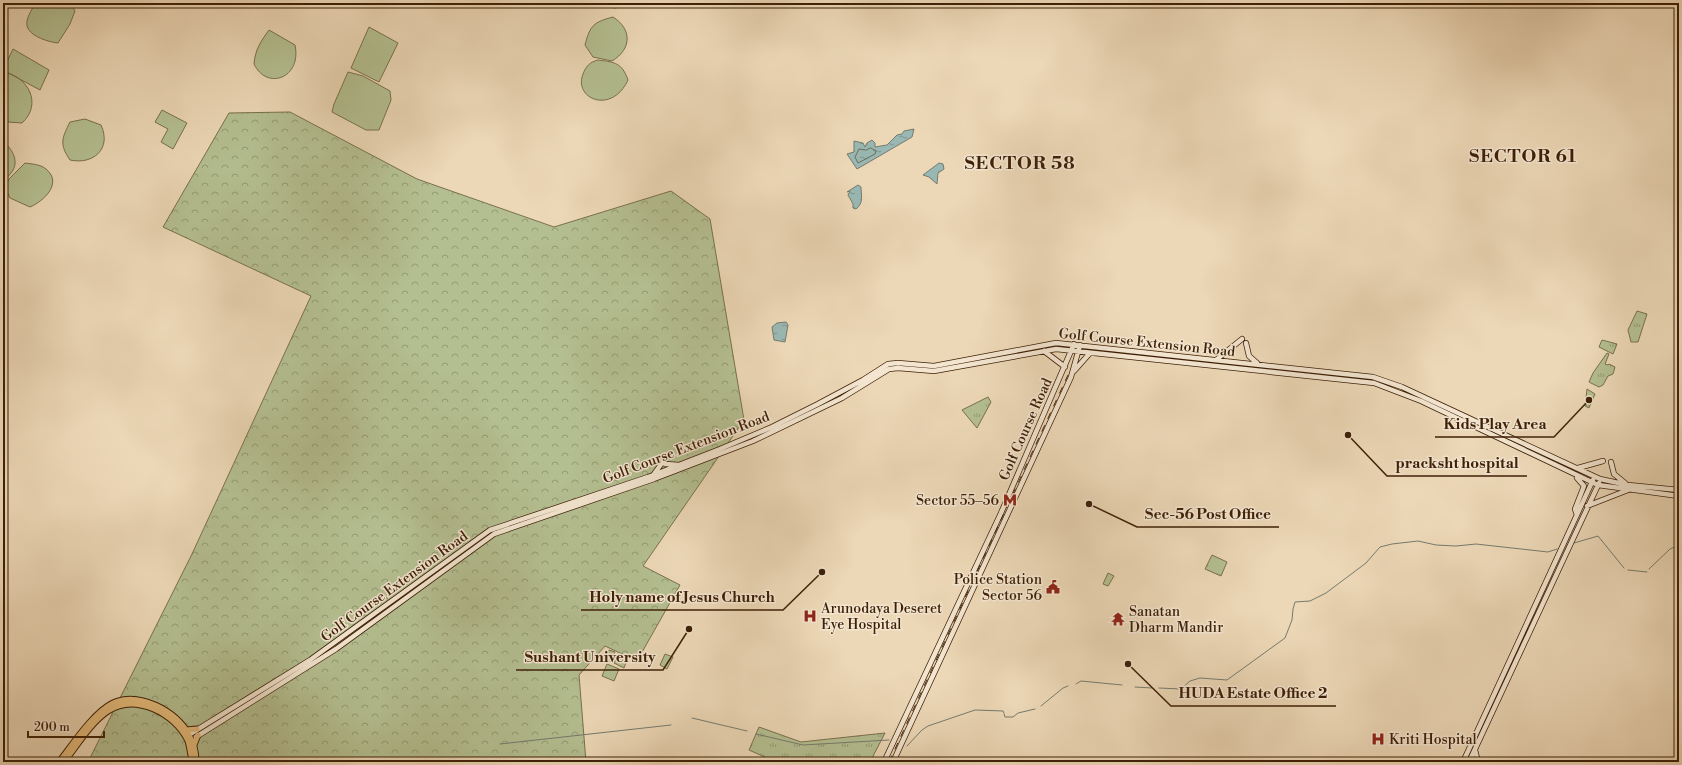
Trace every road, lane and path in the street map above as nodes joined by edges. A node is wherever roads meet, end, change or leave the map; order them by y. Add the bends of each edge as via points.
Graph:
1 (1242, 339) dead end
2 (1246, 343) dead end
3 (1074, 344) junction
4 (1080, 345) junction
5 (1044, 351) junction
6 (1072, 351) junction
7 (1078, 352) junction
8 (1090, 353) junction
9 (1216, 360) junction
10 (1260, 364) junction
11 (1065, 367) junction
12 (1071, 377) junction
13 (715, 454) junction
14 (1603, 461) dead end
15 (1610, 462) dead end
16 (680, 465) junction
17 (1577, 468) junction
18 (1017, 473) junction
19 (653, 475) junction
20 (1575, 475) junction
21 (1594, 476) junction
22 (1025, 477) junction
23 (1600, 479) junction
24 (640, 482) junction
25 (1592, 482) junction
26 (1598, 485) junction
27 (1629, 487) junction
28 (1669, 489) junction
29 (1679, 490) edge
30 (1669, 495) junction
31 (1679, 496) edge
32 (1587, 506) junction
33 (1577, 515) junction
34 (186, 730) junction
35 (197, 730) junction
36 (198, 735) junction
37 (188, 738) junction
38 (194, 747) junction
39 (1475, 750) junction
40 (59, 762) edge
41 (64, 762) edge
42 (189, 762) edge
43 (192, 762) edge
44 (197, 762) edge
45 (884, 762) edge
46 (894, 762) edge
47 (1463, 762) edge
48 (1469, 762) edge
49 (1478, 762) edge

1 - 9 main road
2 - 10 main road via 1250,356
3 - 4 main road, Golf Course Extension Road
3 - 6 main road, Golf Course Road
3 - 13 main road, Golf Course Extension Road via 1037,345 934,366 888,364 818,404
4 - 7 main road, Golf Course Road
4 - 9 main road, Golf Course Extension Road
5 - 6 main road, Golf Course Extension Road
5 - 11 main road
5 - 13 main road, Golf Course Extension Road via 934,371 888,369 842,398 753,441
6 - 7 main road, Golf Course Extension Road
6 - 11 main road, Golf Course Road
7 - 8 main road, Golf Course Extension Road
7 - 12 main road, Golf Course Road
8 - 12 main road via 1083,358
8 - 20 main road, Golf Course Extension Road via 1374,383 1421,401
9 - 10 main road, Golf Course Extension Road
10 - 17 main road, Golf Course Extension Road via 1388,381
11 - 18 main road, Golf Course Road
12 - 22 main road, Golf Course Road
13 - 16 main road, Golf Course Extension Road
13 - 24 main road, Golf Course Extension Road
14 - 17 main road
15 - 27 main road via 1614,474
16 - 19 main road, Golf Course Extension Road
16 - 19 main road via 663,463
17 - 21 main road, Golf Course Extension Road
18 - 22 main road
18 - 45 main road, Golf Course Road via 1001,513
19 - 24 main road, Golf Course Extension Road
20 - 25 main road, Golf Course Extension Road
20 - 33 main road via 1584,486 1575,509
21 - 23 main road, Golf Course Extension Road
21 - 25 main road
22 - 46 main road, Golf Course Road
23 - 26 main road
23 - 27 main road, Golf Course Extension Road
24 - 35 main road, Golf Course Extension Road via 490,530 310,660
24 - 36 main road, Golf Course Extension Road via 494,534 336,649
25 - 26 main road, Golf Course Extension Road
25 - 33 main road
26 - 27 main road, Golf Course Extension Road
26 - 32 main road
27 - 28 main road, Golf Course Extension Road
27 - 30 main road, Golf Course Extension Road
27 - 32 main road
28 - 29 main road, Golf Course Extension Road
28 - 30 main road
30 - 31 main road, Golf Course Extension Road
32 - 39 main road
33 - 47 main road
34 - 35 main road
34 - 37 main road
34 - 40 main road via 167,713 148,702 118,701 102,711
35 - 37 main road, Golf Course Extension Road
36 - 37 main road, Golf Course Extension Road
36 - 38 main road
37 - 38 main road
37 - 41 main road via 172,721 150,707 124,704 102,716
37 - 42 main road
37 - 43 main road
38 - 44 main road
39 - 48 main road
39 - 49 main road

